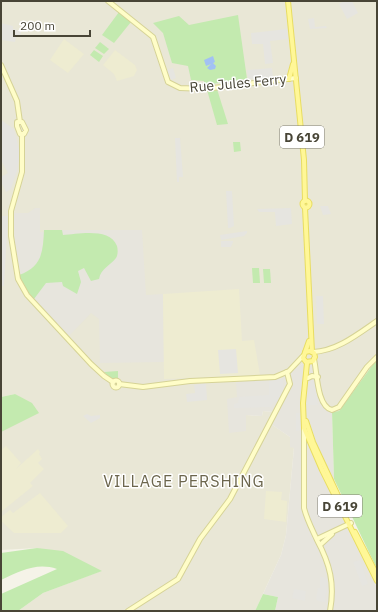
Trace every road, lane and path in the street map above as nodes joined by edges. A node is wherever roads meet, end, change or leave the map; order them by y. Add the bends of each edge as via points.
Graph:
1 (108, 1) edge
2 (288, 1) edge
3 (294, 60) junction
4 (1, 65) edge
5 (296, 78) junction
6 (290, 79) junction
7 (377, 321) edge
8 (310, 334) junction
9 (312, 352) junction
10 (324, 352) junction
11 (304, 354) junction
12 (377, 357) edge
13 (311, 361) junction
14 (294, 367) junction
15 (287, 372) junction
16 (318, 377) junction
17 (308, 378) junction
18 (304, 428) junction
19 (350, 524) junction
20 (334, 533) junction
21 (317, 539) junction
22 (320, 545) junction
23 (377, 575) edge
24 (377, 581) edge
25 (128, 611) edge
26 (330, 611) edge

1 - 6 street, Rue Jules Ferry via 152,37 168,82 180,88 205,89
2 - 3 main road, D 619
3 - 5 main road, D 619
3 - 6 main road
4 - 15 street via 17,100 20,122 26,130 22,134 22,172 10,211 16,270 22,288 94,367 113,382 143,388 190,381 275,377
5 - 6 street, Rue Jules Ferry
5 - 8 main road, D 619 via 306,199 310,204 306,209
7 - 10 street
8 - 9 main road
8 - 11 main road
9 - 10 street
9 - 11 main road
9 - 13 main road
10 - 13 street
11 - 13 main road
11 - 14 street
12 - 16 street via 337,410 329,410 323,405
13 - 14 street
13 - 16 street via 316,366
13 - 17 main road, D 619
13 - 18 main road, D 619 via 303,403
14 - 15 street
15 - 25 street via 290,384 243,475 230,499 200,539 178,579
16 - 17 street
17 - 19 main road, D 619 via 305,413 310,435
18 - 19 main road, D 619
18 - 21 street via 304,508 307,521
19 - 20 street
19 - 23 main road, D 619
19 - 24 main road, D 619
20 - 21 street
20 - 22 street
21 - 22 street
22 - 26 street via 326,556 332,580

